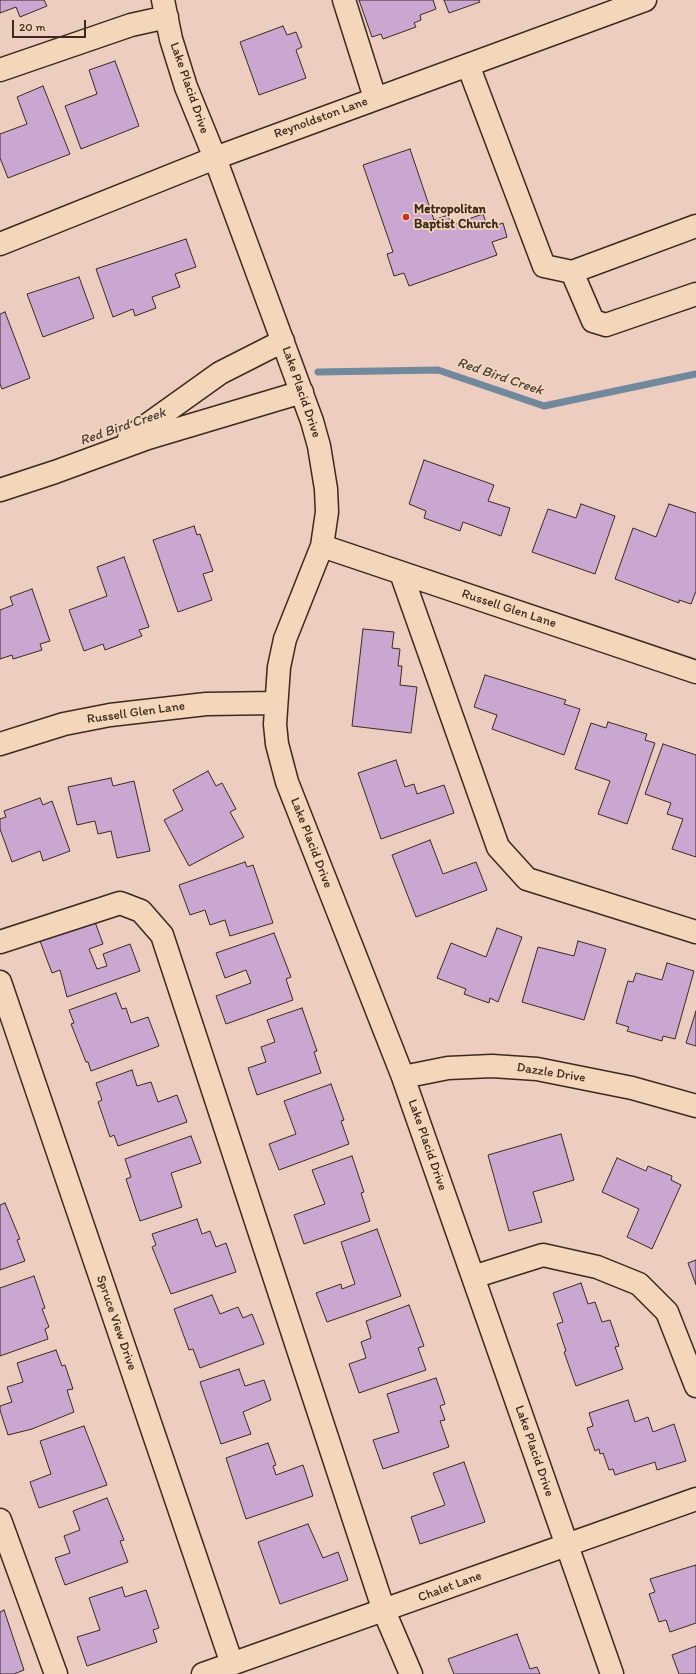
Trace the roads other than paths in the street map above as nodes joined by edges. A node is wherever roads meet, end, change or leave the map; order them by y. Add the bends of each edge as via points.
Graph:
1 (344, 0) edge
2 (645, 0) edge
3 (165, 9) edge
4 (468, 65) junction
5 (0, 70) edge
6 (375, 98) junction
7 (214, 158) junction
8 (696, 226) edge
9 (0, 244) edge
10 (572, 272) junction
11 (696, 294) edge
12 (283, 341) junction
13 (302, 392) junction
14 (112, 451) junction
15 (0, 490) edge
16 (322, 546) junction
17 (402, 573) junction
18 (696, 672) edge
19 (276, 703) junction
20 (0, 744) edge
21 (696, 932) edge
22 (0, 942) edge
23 (0, 982) edge
24 (403, 1077) junction
25 (696, 1106) edge
26 (473, 1277) junction
27 (696, 1386) edge
28 (696, 1499) edge
29 (0, 1520) edge
30 (566, 1544) junction
31 (384, 1611) junction
32 (232, 1664) junction
33 (56, 1674) edge
34 (203, 1674) edge
35 (411, 1674) edge
36 (612, 1674) edge

1 - 6 street
2 - 4 street, Reynoldston Lane
3 - 5 street via 131,25
3 - 7 street, Lake Placid Drive via 171,39 186,87
4 - 6 street, Reynoldston Lane
4 - 10 street via 544,266
6 - 7 street, Reynoldston Lane
7 - 9 street, Reynoldston Lane
7 - 12 street, Lake Placid Drive
8 - 10 street
10 - 11 street via 593,321 606,325
12 - 13 street, Lake Placid Drive
12 - 14 street via 220,373
13 - 14 street
13 - 16 street, Lake Placid Drive via 319,446 326,488 327,512
14 - 15 street
16 - 17 street, Russell Glen Lane
16 - 19 street, Lake Placid Drive via 285,638
17 - 18 street, Russell Glen Lane
17 - 21 street via 498,847 527,880
19 - 20 street, Russell Glen Lane via 206,704 110,715 64,724
19 - 24 street, Lake Placid Drive via 277,744 287,782
22 - 31 street via 120,903 141,912 162,935
23 - 32 street, Spruce View Drive
24 - 25 street, Dazzle Drive via 448,1068 492,1066 536,1069 632,1088
24 - 26 street, Lake Placid Drive
26 - 27 street via 543,1255 597,1267 639,1284 667,1312
26 - 30 street, Lake Placid Drive
28 - 30 street, Chalet Lane
29 - 33 street
30 - 31 street, Chalet Lane
30 - 36 street, Lake Placid Drive
31 - 32 street, Chalet Lane
31 - 35 street
32 - 34 street, Chalet Lane

